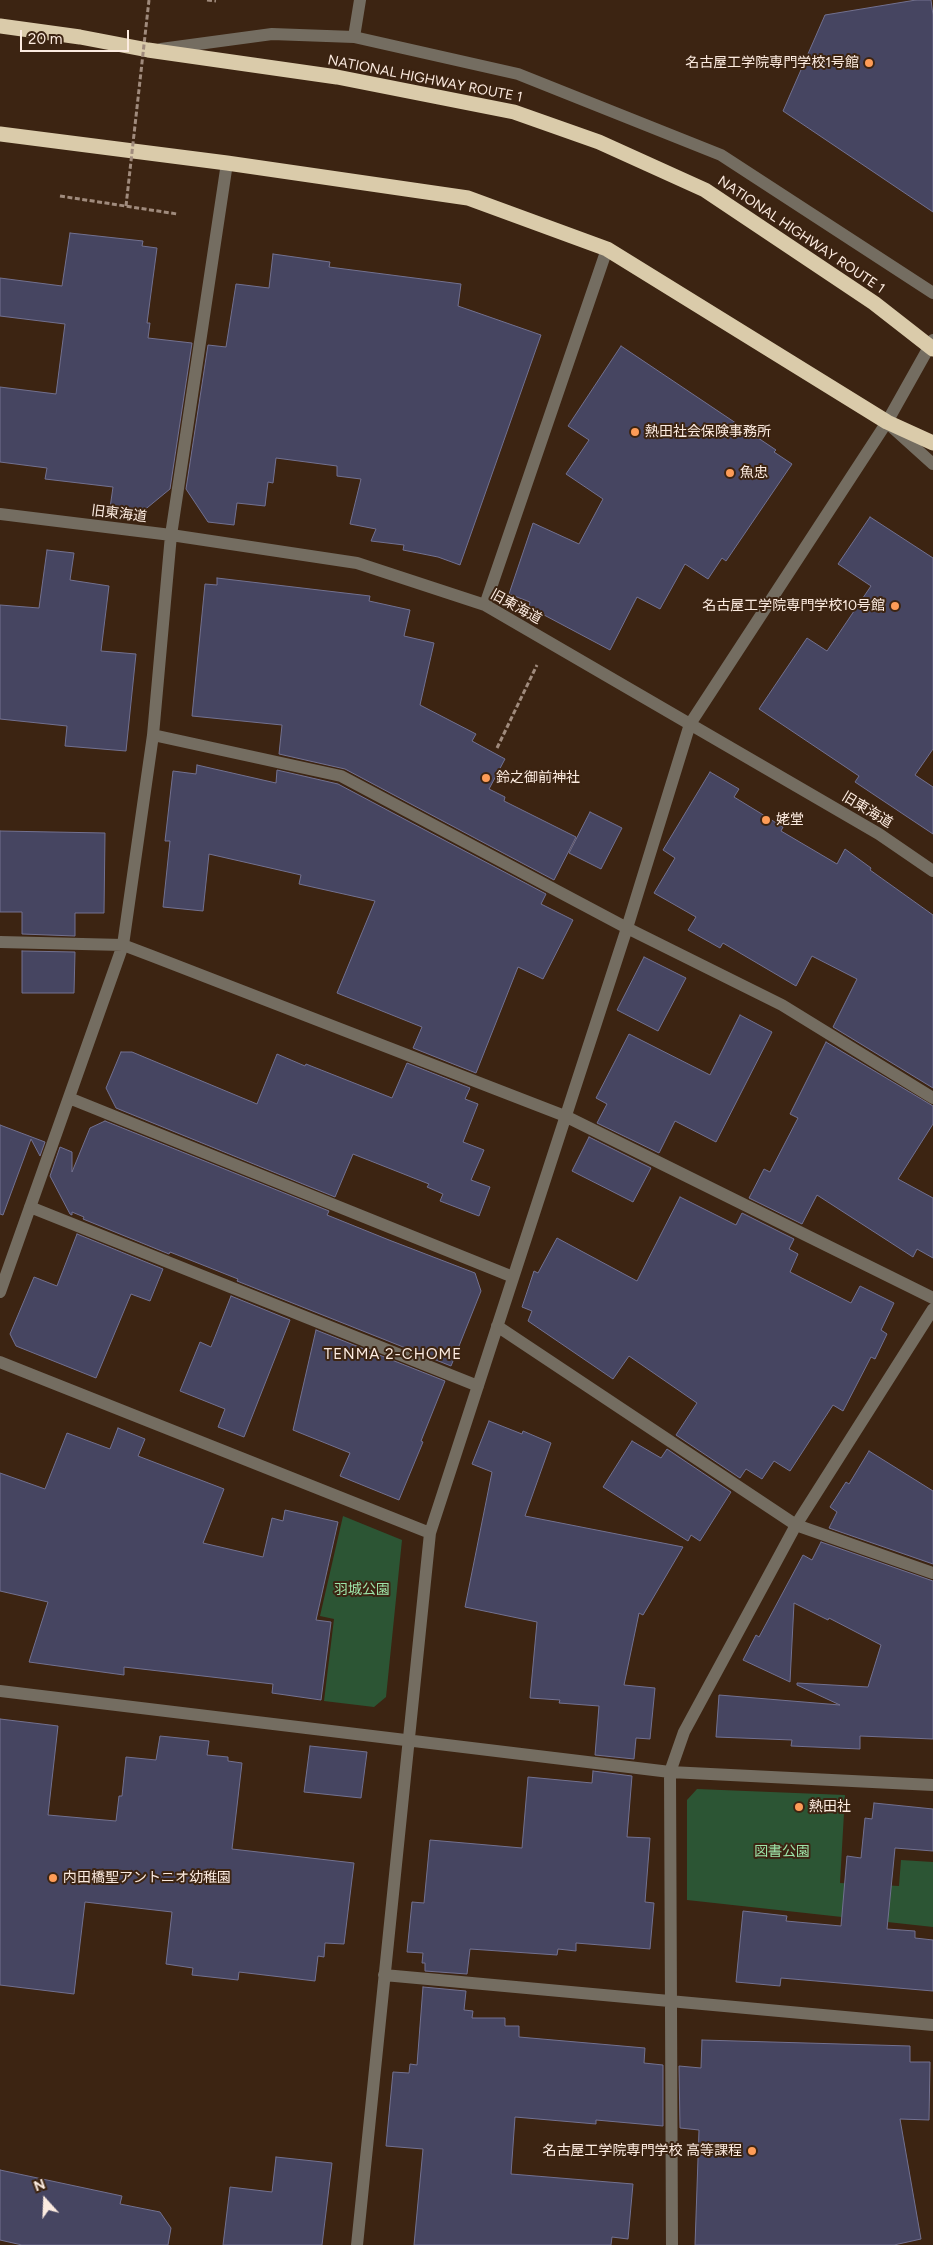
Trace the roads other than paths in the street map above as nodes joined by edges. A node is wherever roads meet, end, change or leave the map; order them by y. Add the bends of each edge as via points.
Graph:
1 (360, 0) edge
2 (0, 26) edge
3 (354, 37) junction
4 (148, 50) junction
5 (0, 134) edge
6 (227, 162) junction
7 (607, 249) junction
8 (933, 293) edge
9 (932, 345) edge
10 (887, 422) junction
11 (933, 443) edge
12 (933, 464) edge
13 (0, 514) edge
14 (171, 535) junction
15 (485, 605) junction
16 (690, 724) junction
17 (153, 735) junction
18 (933, 871) edge
19 (627, 928) junction
20 (0, 942) edge
21 (123, 945) junction
22 (69, 1098) junction
23 (933, 1098) edge
24 (565, 1116) junction
25 (30, 1207) junction
26 (513, 1277) junction
27 (0, 1292) edge
28 (933, 1298) edge
29 (933, 1309) edge
30 (497, 1326) junction
31 (0, 1362) edge
32 (478, 1386) junction
33 (796, 1525) junction
34 (430, 1533) junction
35 (933, 1573) edge
36 (0, 1691) edge
37 (408, 1740) junction
38 (670, 1772) junction
39 (933, 1785) edge
40 (384, 1975) junction
41 (671, 2001) junction
42 (933, 2025) edge
43 (357, 2245) edge
44 (672, 2245) edge

1 - 3 street
2 - 4 highway, NATIONAL HIGHWAY ROUTE 1
3 - 4 street via 272,34
3 - 8 street via 518,74 721,155
4 - 9 highway, NATIONAL HIGHWAY ROUTE 1 via 337,77 514,112 599,142 705,190
5 - 6 highway
6 - 7 highway via 468,198
6 - 14 street
7 - 10 highway
7 - 15 street
9 - 10 street
10 - 11 highway
10 - 12 street
10 - 16 street
13 - 14 street, 旧東海道
14 - 15 street, 旧東海道 via 357,563
14 - 17 street
15 - 16 street, 旧東海道
16 - 18 street, 旧東海道 via 879,834
16 - 19 street
17 - 19 street via 341,776
17 - 21 street
19 - 23 street via 782,1005
19 - 24 street
20 - 21 street
21 - 22 street
21 - 24 street
22 - 25 street
22 - 26 street
24 - 26 street
24 - 28 street
25 - 27 street
25 - 32 street
26 - 30 street
29 - 33 street
30 - 32 street
30 - 33 street
31 - 34 street
32 - 34 street
33 - 35 street
33 - 38 street via 684,1732
34 - 37 street
36 - 37 street
37 - 38 street
37 - 40 street
38 - 39 street
38 - 41 street
40 - 41 street
40 - 43 street
41 - 42 street
41 - 44 street

